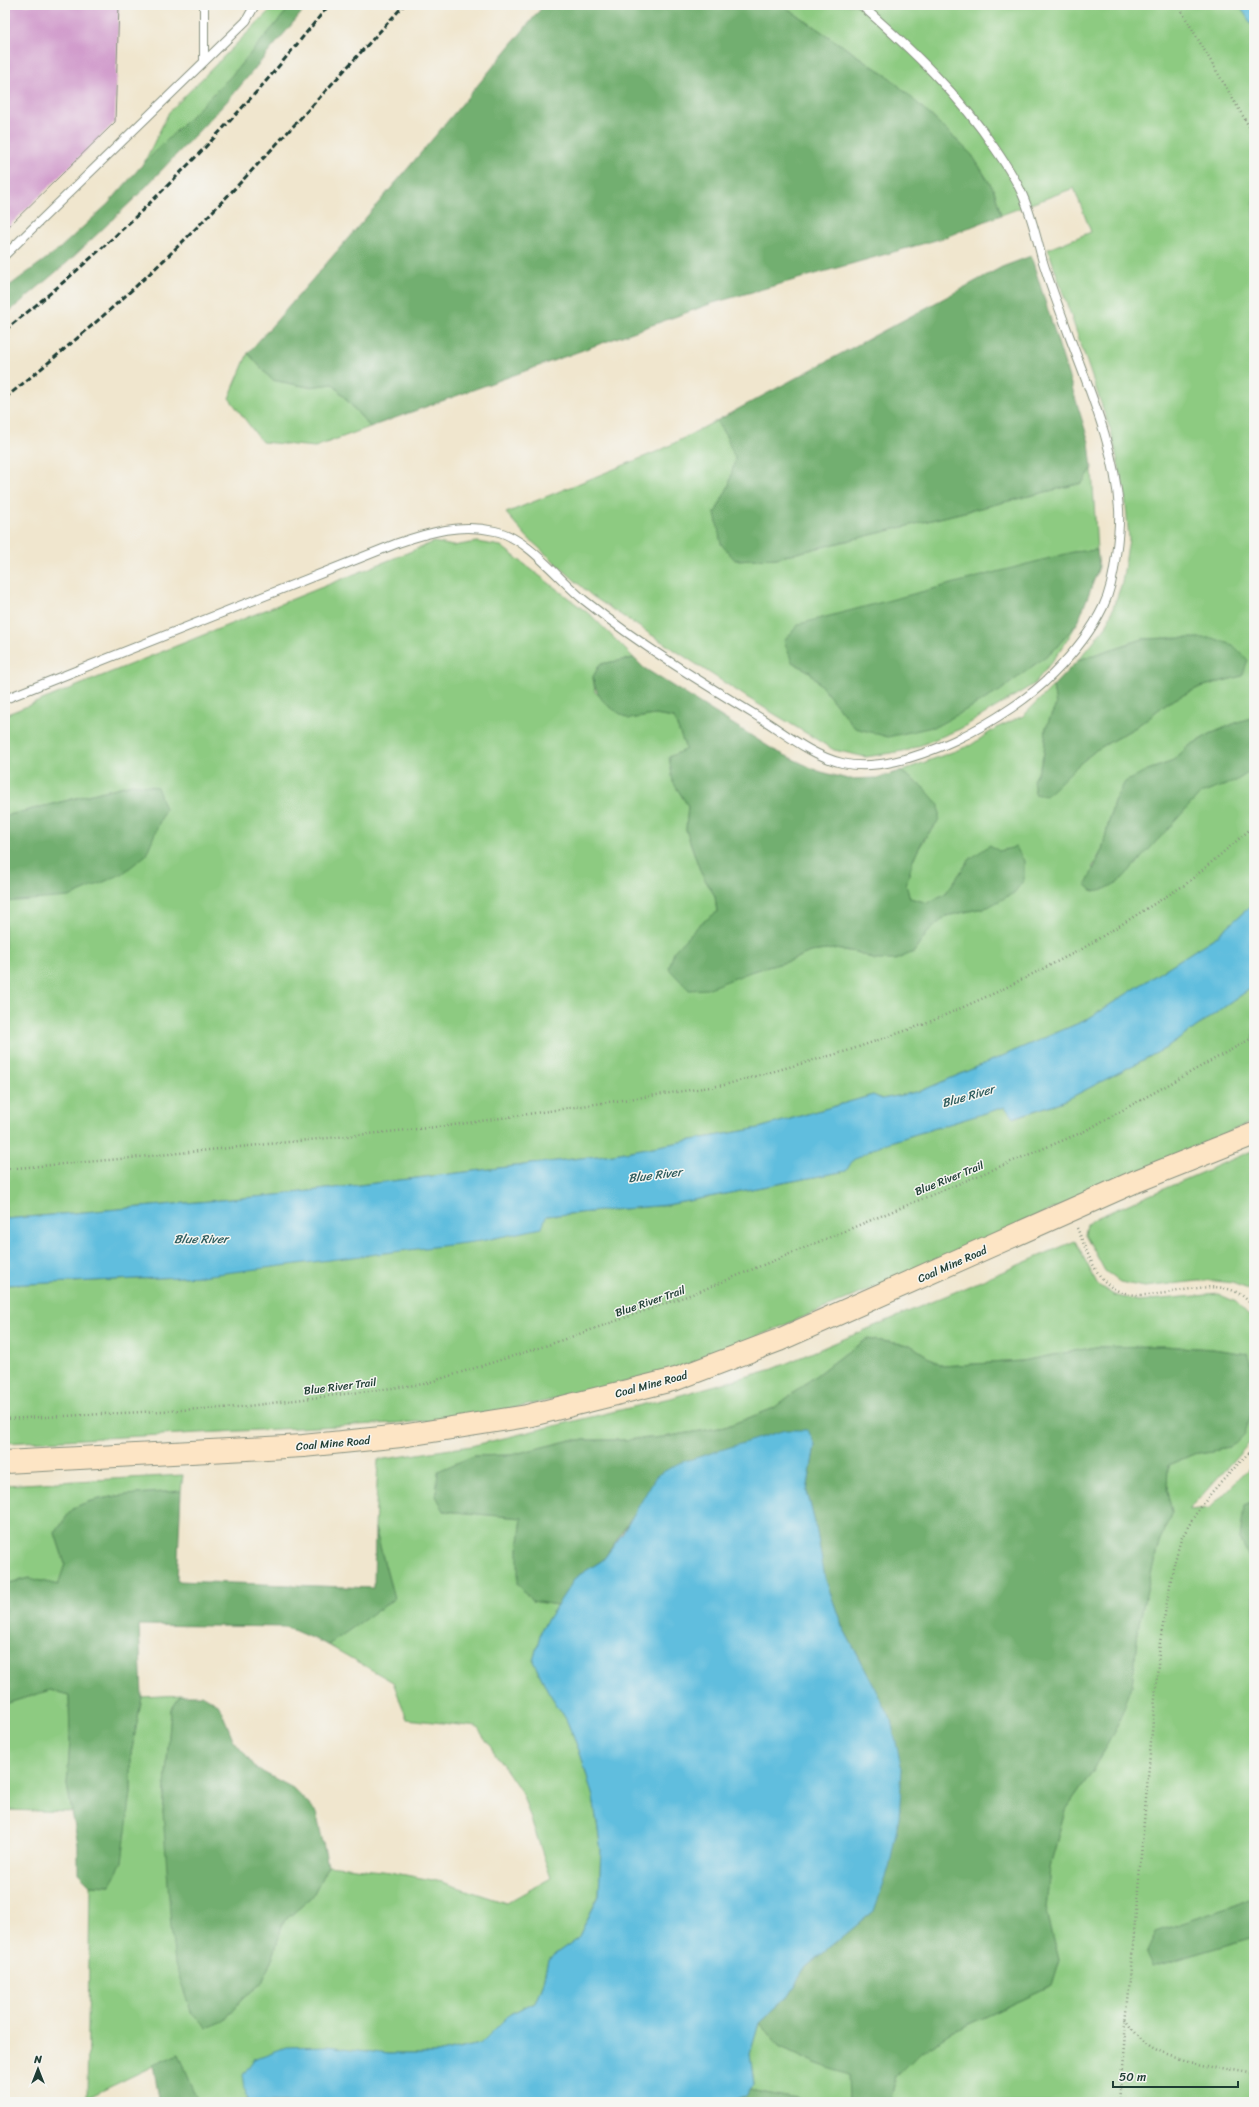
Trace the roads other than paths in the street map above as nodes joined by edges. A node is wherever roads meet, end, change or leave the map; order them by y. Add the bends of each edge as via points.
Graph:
1 (204, 5) edge
2 (255, 5) edge
3 (861, 5) edge
4 (204, 61) junction
5 (5, 255) edge
6 (5, 699) edge
7 (1254, 1134) edge
8 (5, 1462) edge

1 - 4 lane
2 - 4 lane via 246,21
3 - 6 lane via 947,86 983,130 1014,176 1033,224 1045,268 1105,435 1119,510 1114,574 1104,605 1088,633 1070,657 1024,701 936,749 901,761 882,764 842,763 811,750 613,623 516,539 495,530 455,528 430,532 398,543
4 - 5 lane
7 - 8 street, Coal Mine Road via 1134,1182 772,1343 676,1379 527,1416 401,1436 303,1446

